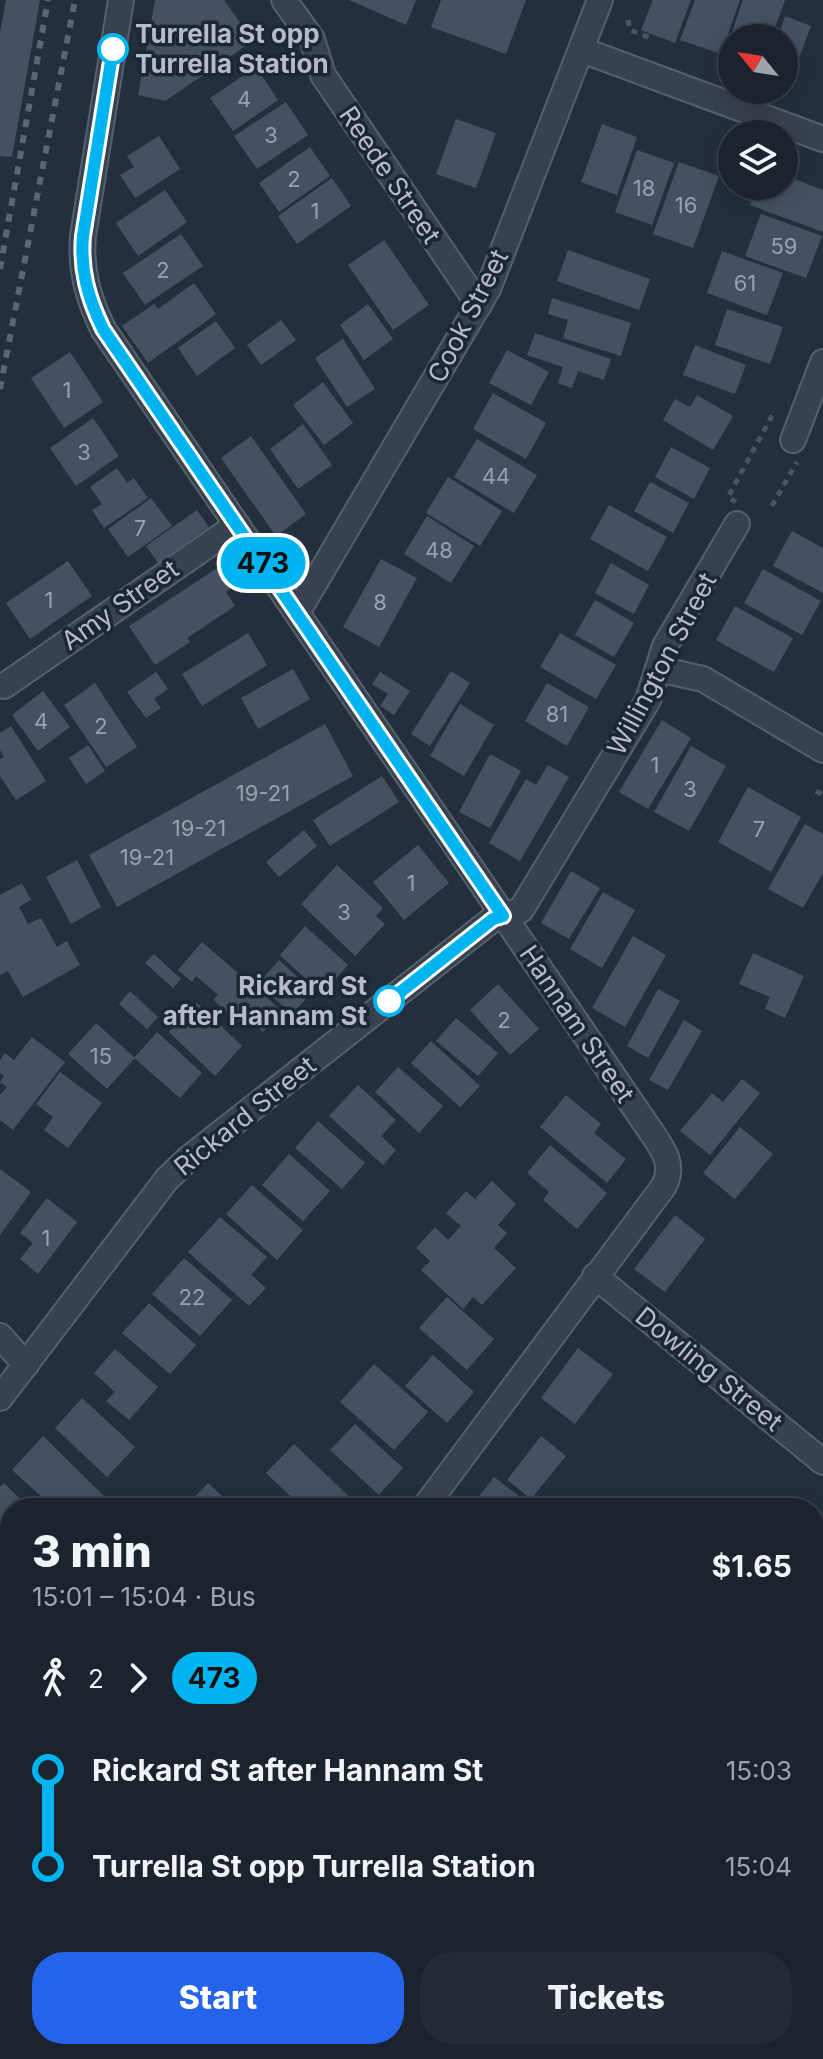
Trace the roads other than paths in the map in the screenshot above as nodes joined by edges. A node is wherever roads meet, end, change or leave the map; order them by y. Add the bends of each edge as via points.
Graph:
1 (121, 0) edge
2 (284, 0) edge
3 (600, 0) edge
4 (582, 50) junction
5 (823, 139) edge
6 (479, 305) junction
7 (823, 362) edge
8 (796, 450) road end
9 (737, 524) dead end
10 (237, 525) junction
11 (297, 613) junction
12 (658, 669) junction
13 (4, 686) dead end
14 (823, 750) edge
15 (503, 916) junction
16 (595, 1276) junction
17 (0, 1336) edge
18 (26, 1365) junction
19 (0, 1398) edge
20 (823, 1462) edge
21 (431, 1498) edge

1 - 10 street, Hannam Street via 83,236 87,293 103,329
2 - 6 street, Reede Street via 312,39 323,75
3 - 4 street, Cook Street
4 - 5 street
4 - 6 street, Cook Street
6 - 11 street, Cook Street
7 - 8 street
9 - 12 street, Willington Street via 665,646
10 - 11 street, Hannam Street
10 - 13 street, Amy Street
11 - 15 street, Hannam Street
12 - 14 street via 703,679
12 - 15 street, Willington Street via 648,700 521,910
15 - 16 street, Hannam Street via 669,1163 664,1186
15 - 18 street, Rickard Street via 189,1158 167,1179
16 - 20 street, Dowling Street
16 - 21 street, Hannam Street
17 - 18 street
18 - 19 street, Rickard Street

